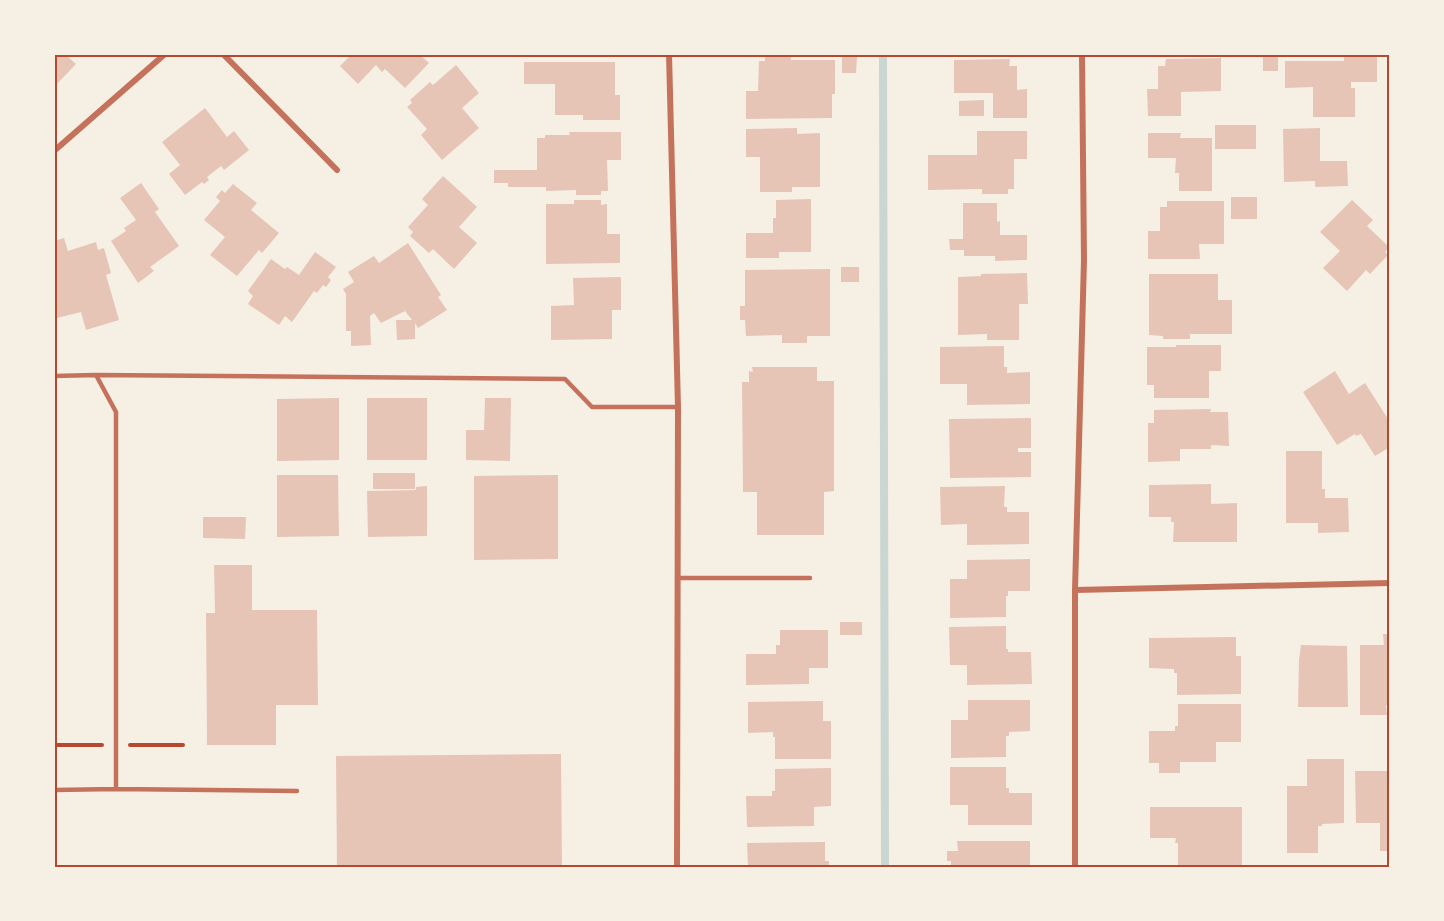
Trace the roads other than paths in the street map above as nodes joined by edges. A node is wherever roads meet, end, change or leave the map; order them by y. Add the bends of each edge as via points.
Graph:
1 (165, 54) edge
2 (223, 54) edge
3 (669, 54) edge
4 (1082, 54) edge
5 (54, 151) edge
6 (337, 170) dead end
7 (96, 375) junction
8 (54, 376) edge
9 (678, 407) junction
10 (676, 578) junction
11 (810, 578) dead end
12 (1390, 583) edge
13 (1075, 590) junction
14 (116, 789) junction
15 (54, 790) edge
16 (297, 791) dead end
17 (677, 867) edge
18 (1075, 867) edge

1 - 5 street
2 - 6 street
3 - 9 street
4 - 13 street via 1084,260
7 - 8 lane
7 - 9 lane via 566,379 592,407
7 - 14 lane via 116,412
9 - 10 street
10 - 11 lane
10 - 17 street
12 - 13 street
13 - 18 street
14 - 15 lane
14 - 16 lane

